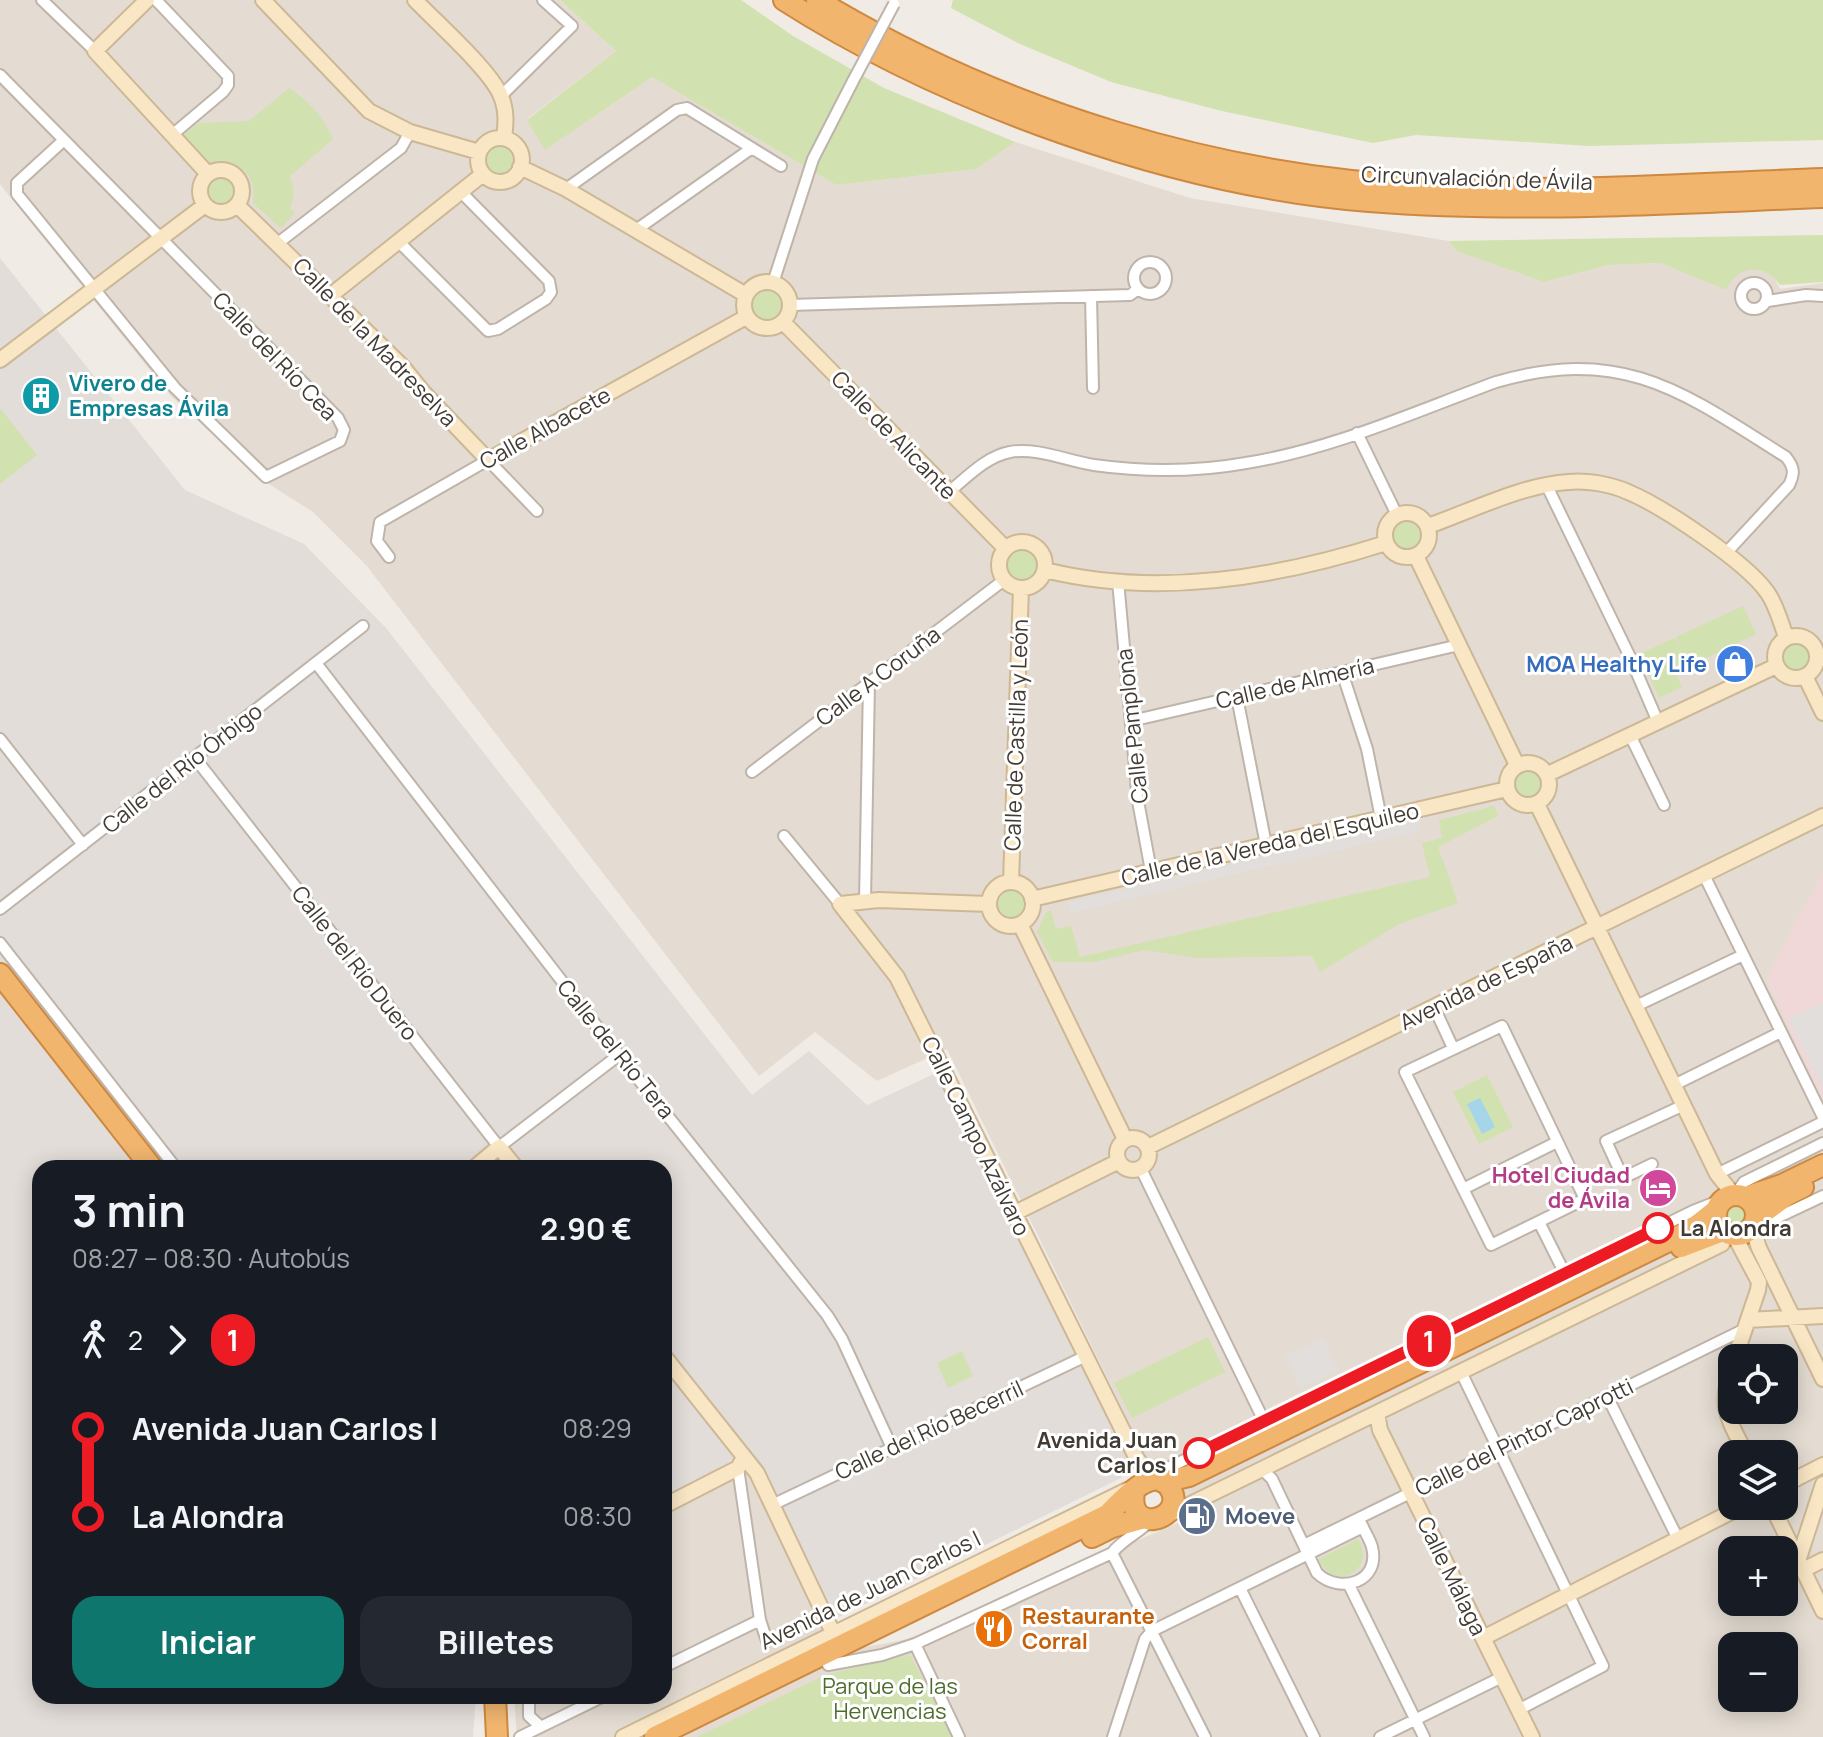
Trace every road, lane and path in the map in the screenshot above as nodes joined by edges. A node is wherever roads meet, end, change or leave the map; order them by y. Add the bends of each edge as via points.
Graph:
1 (42, 0) edge
2 (147, 0) edge
3 (156, 0) edge
4 (263, 0) edge
5 (415, 0) edge
6 (543, 0) edge
7 (784, 0) edge
8 (817, 0) edge
9 (895, 2) edge
10 (95, 51) junction
11 (0, 75) edge
12 (501, 96) junction
13 (410, 132) junction
14 (172, 135) junction
15 (504, 138) junction
16 (64, 140) junction
17 (752, 148) junction
18 (479, 152) junction
19 (781, 166) dead end
20 (520, 167) junction
21 (208, 174) junction
22 (483, 174) junction
23 (1823, 179) edge
24 (566, 189) junction
25 (460, 191) junction
26 (1823, 197) edge
27 (205, 205) junction
28 (237, 205) junction
29 (636, 230) junction
30 (160, 240) junction
31 (398, 241) junction
32 (278, 243) junction
33 (773, 283) junction
34 (93, 289) junction
35 (1138, 289) dead end
36 (746, 295) junction
37 (330, 296) junction
38 (1091, 296) junction
39 (1823, 296) edge
40 (1768, 301) dead end
41 (790, 305) junction
42 (746, 317) junction
43 (783, 322) junction
44 (0, 360) edge
45 (1093, 388) dead end
46 (1357, 433) junction
47 (488, 460) junction
48 (1546, 484) junction
49 (949, 492) junction
50 (537, 511) dead end
51 (1397, 515) junction
52 (1428, 526) junction
53 (1386, 543) junction
54 (1005, 548) junction
55 (1726, 553) junction
56 (1416, 556) junction
57 (389, 557) dead end
58 (1045, 570) junction
59 (1004, 580) junction
60 (1118, 581) junction
61 (1021, 588) junction
62 (363, 626) dead end
63 (1786, 637) junction
64 (1459, 645) junction
65 (1819, 646) edge
66 (316, 663) junction
67 (1776, 666) junction
68 (1342, 672) junction
69 (1805, 676) junction
70 (869, 683) junction
71 (1237, 697) junction
72 (1823, 713) edge
73 (1131, 721) junction
74 (1658, 722) junction
75 (1630, 735) junction
76 (0, 739) edge
77 (195, 758) junction
78 (1517, 765) junction
79 (752, 772) dead end
80 (1548, 774) junction
81 (1507, 789) junction
82 (1537, 804) junction
83 (1664, 805) dead end
84 (1823, 816) edge
85 (1381, 818) junction
86 (784, 836) dead end
87 (83, 845) junction
88 (1266, 845) junction
89 (1151, 871) junction
90 (1704, 875) junction
91 (1011, 882) junction
92 (1032, 899) junction
93 (865, 901) junction
94 (840, 904) junction
95 (988, 904) junction
96 (0, 909) edge
97 (1020, 924) junction
98 (1597, 927) junction
99 (0, 943) edge
100 (1743, 955) junction
101 (0, 974) edge
102 (0, 994) edge
103 (1636, 1006) junction
104 (1434, 1007) junction
105 (1781, 1032) junction
106 (1453, 1048) junction
107 (619, 1055) junction
108 (1674, 1085) junction
109 (1684, 1105) junction
110 (1823, 1120) edge
111 (1125, 1139) junction
112 (1557, 1142) junction
113 (1823, 1143) edge
114 (499, 1147) junction
115 (1148, 1147) junction
116 (131, 1160) edge
117 (146, 1160) edge
118 (170, 1160) edge
119 (484, 1160) edge
120 (510, 1160) edge
121 (1117, 1162) junction
122 (1652, 1164) dead end
123 (1823, 1165) edge
124 (1141, 1169) junction
125 (1717, 1174) junction
126 (1823, 1177) edge
127 (1463, 1189) junction
128 (1823, 1196) edge
129 (1729, 1199) junction
130 (1015, 1213) junction
131 (1539, 1222) junction
132 (1741, 1228) junction
133 (1565, 1274) junction
134 (1823, 1316) edge
135 (1793, 1317) junction
136 (1747, 1324) junction
137 (1740, 1344) edge
138 (1086, 1356) junction
139 (672, 1367) edge
140 (1461, 1372) junction
141 (1823, 1379) edge
142 (1607, 1396) junction
143 (1377, 1413) junction
144 (1264, 1421) junction
145 (892, 1448) junction
146 (1498, 1449) junction
147 (741, 1462) junction
148 (1823, 1465) edge
149 (1269, 1471) junction
150 (1798, 1478) edge
151 (1823, 1484) edge
152 (1411, 1492) junction
153 (1152, 1496) junction
154 (672, 1501) edge
155 (772, 1505) junction
156 (1718, 1519) edge
157 (1779, 1520) edge
158 (1360, 1523) junction
159 (1678, 1539) junction
160 (1306, 1550) junction
161 (1112, 1553) junction
162 (1823, 1560) edge
163 (1801, 1565) junction
164 (1349, 1585) junction
165 (1240, 1588) junction
166 (1569, 1595) junction
167 (1823, 1611) edge
168 (760, 1620) junction
169 (1152, 1631) junction
170 (834, 1635) junction
171 (1483, 1638) junction
172 (767, 1641) dead end
173 (915, 1644) junction
174 (672, 1663) edge
175 (828, 1665) junction
176 (1502, 1677) junction
177 (495, 1704) edge
178 (509, 1704) edge
179 (529, 1704) edge
180 (587, 1704) edge
181 (1518, 1710) junction
182 (1415, 1720) junction
183 (540, 1726) junction
184 (520, 1736) edge
185 (497, 1737) edge
186 (623, 1737) edge
187 (655, 1737) edge
188 (682, 1737) edge
189 (959, 1737) edge
190 (1113, 1737) edge
191 (1205, 1737) edge
192 (1314, 1737) edge
193 (1380, 1737) edge
194 (1424, 1737) edge
195 (1532, 1737) edge

1 - 10 street
2 - 10 street
3 - 14 street via 228,76 223,92
4 - 13 street via 369,111
5 - 12 street
6 - 12 street via 572,26
7 - 26 highway, Circunvalación de Ávila via 934,82 1004,110 1116,150 1244,182 1366,201 1509,208
8 - 23 highway, Circunvalación de Ávila via 860,26 1006,93 1120,133 1251,165 1434,187 1593,188
9 - 33 street, bridge via 813,159
10 - 14 street
11 - 16 street, Calle del Río Cea
12 - 15 street
13 - 18 street
13 - 32 street, Calle de la Madreselva via 401,148
14 - 21 street
15 - 18 street via 491,139
15 - 20 street via 519,149
16 - 30 street, Calle del Río Cea
16 - 34 street, Calle del Río Cea via 17,183 17,194
17 - 19 street
17 - 24 street via 696,111 677,110
17 - 29 street
18 - 22 street
20 - 22 street via 506,180
20 - 24 street
21 - 27 street via 200,192
21 - 28 street via 223,169 235,174 243,192
22 - 25 street
24 - 29 street
25 - 31 street
25 - 31 street via 549,281 546,299 488,331
27 - 28 street via 217,212
27 - 30 street
28 - 32 street, Calle de la Madreselva
29 - 36 street
30 - 34 street
30 - 34 street, Calle del Río Cea via 338,418 344,430 340,441 266,477 175,388
31 - 37 street
32 - 37 street, Calle de la Madreselva
33 - 36 street via 762,282
33 - 41 street via 782,288
34 - 44 street
35 - 38 street via 1130,295
36 - 42 street
37 - 47 street, Calle de la Madreselva
38 - 41 street
38 - 45 street
39 - 40 street
41 - 43 street
42 - 43 street via 763,328
42 - 47 street, Calle Albacete
43 - 49 street, Calle de Alicante
46 - 49 street via 1279,457 1196,469 1125,468 1013,451 1000,454
46 - 51 street
46 - 55 street via 1523,374 1582,369 1642,377 1692,398 1792,465 1789,485
47 - 50 street, Calle de la Madreselva
47 - 57 street, Calle Albacete via 380,522 377,541
48 - 52 street
48 - 55 street via 1600,483 1626,491
48 - 74 street
49 - 54 street, Calle de Alicante
51 - 52 street via 1409,513
51 - 53 street via 1384,532
52 - 56 street via 1425,549
53 - 56 street via 1404,558
53 - 60 street via 1317,564 1234,579
54 - 58 street via 1027,542 1038,548
54 - 59 street via 999,558
55 - 63 street via 1767,592
56 - 64 street
58 - 60 street
58 - 61 street via 1031,586
59 - 61 street
59 - 70 street, Calle A Coruña
60 - 73 street, Calle Pamplona
61 - 91 street, Calle de Castilla y León
62 - 66 street, Calle del Río Órbigo
63 - 65 street via 1798,635
63 - 67 street via 1774,655
64 - 68 street, Calle de Almería
64 - 78 street
65 - 69 street via 1814,669
66 - 77 street, Calle del Río Órbigo
66 - 107 street, Calle del Río Tera
67 - 69 street via 1784,675
67 - 74 street
68 - 71 street, Calle de Almería
68 - 85 street via 1367,749
69 - 72 street
70 - 79 street, Calle A Coruña
70 - 93 street
71 - 73 street, Calle de Almería
71 - 88 street
73 - 89 street, Calle Pamplona
74 - 75 street
75 - 80 street
75 - 83 street
76 - 87 street
77 - 87 street, Calle del Río Órbigo
77 - 114 street, Calle del Río Duero
78 - 80 street via 1529,762
78 - 81 street via 1510,771
80 - 82 street via 1550,786
81 - 82 street via 1513,800
81 - 85 street, Calle de la Vereda del Esquileo
82 - 98 street
84 - 90 street, Avenida de España
85 - 88 street, Calle de la Vereda del Esquileo
86 - 94 street, Calle Campo Azálvaro
87 - 96 street, Calle del Río Órbigo
88 - 89 street, Calle de la Vereda del Esquileo
89 - 92 street, Calle de la Vereda del Esquileo
90 - 98 street, Avenida de España
90 - 100 street
91 - 92 street via 1028,890
91 - 95 street via 999,885
92 - 97 street via 1032,909
93 - 94 street
93 - 95 street
94 - 130 street, Calle Campo Azálvaro via 897,977
95 - 97 street via 999,923
97 - 111 street
98 - 103 street
98 - 104 street, Avenida de España
99 - 118 street
100 - 103 street
100 - 105 street
101 - 117 highway
102 - 116 highway
103 - 108 street
104 - 106 street
104 - 115 street, Avenida de España
105 - 108 street
105 - 110 street
106 - 112 street via 1502,1026
106 - 127 street via 1405,1072
107 - 114 street
107 - 145 street, Calle del Río Tera via 827,1315
108 - 109 street
109 - 122 street via 1606,1141 1623,1178
109 - 125 street
110 - 125 street
111 - 115 street via 1138,1138
111 - 121 street via 1116,1149
112 - 127 street
112 - 131 street via 1585,1199
113 - 129 street, Avenida de Juan Carlos I via 1744,1182
114 - 119 street
114 - 120 street, Calle del Río Duero
115 - 124 street via 1149,1160
121 - 124 street via 1127,1171
121 - 130 street
123 - 129 highway, Avenida de Juan Carlos I via 1782,1185
124 - 144 street
125 - 129 street
126 - 132 highway, Avenida de Juan Carlos I
127 - 131 street via 1491,1245
128 - 132 street, Avenida de Juan Carlos I via 1766,1223
129 - 132 highway via 1716,1222
129 - 132 highway via 1756,1210
129 - 133 street, Avenida de Juan Carlos I via 1693,1211
129 - 153 highway, Avenida de Juan Carlos I via 1691,1230
130 - 138 street, Calle Campo Azálvaro
131 - 133 street
132 - 135 street
132 - 136 street via 1759,1282
132 - 140 street, Avenida de Juan Carlos I via 1722,1244
132 - 153 highway, Avenida de Juan Carlos I via 1695,1240 1195,1486
133 - 144 street, Avenida de Juan Carlos I
134 - 135 street, Calle del Pintor Caprotti
135 - 136 street, Calle del Pintor Caprotti
135 - 141 street
136 - 137 street
136 - 142 street, Calle del Pintor Caprotti
138 - 145 street, Calle del Río Becerril
138 - 153 street, Calle Campo Azálvaro
139 - 147 street
140 - 143 street, Avenida de Juan Carlos I
140 - 146 street
142 - 146 street, Calle del Pintor Caprotti
142 - 159 street
143 - 149 street, Avenida de Juan Carlos I
143 - 152 street, Calle Málaga
144 - 153 street, Avenida de Juan Carlos I via 1166,1469
145 - 155 street, Calle del Río Becerril
146 - 152 street, Calle del Pintor Caprotti
146 - 166 street
147 - 154 street
147 - 155 street via 757,1473
147 - 168 street
148 - 150 street
149 - 153 street, Avenida de Juan Carlos I
149 - 160 street
151 - 163 street
152 - 158 street, Calle del Pintor Caprotti
152 - 171 street, Calle Málaga
153 - 161 street via 1137,1534
153 - 170 street, Avenida de Juan Carlos I
153 - 175 highway, Avenida de Juan Carlos I via 1112,1527
153 - 187 highway, Avenida de Juan Carlos I
155 - 170 street
156 - 159 street
157 - 163 street
158 - 160 street, Calle del Pintor Caprotti
158 - 164 street via 1373,1548 1372,1564 1363,1578
159 - 166 street
160 - 164 street via 1326,1581
160 - 165 street, Calle del Pintor Caprotti
161 - 169 street
161 - 173 street
162 - 163 street
163 - 167 street
164 - 182 street
165 - 169 street, Calle del Pintor Caprotti
165 - 192 street
166 - 171 street
166 - 181 street via 1603,1666
168 - 172 street
168 - 174 street
169 - 190 street
169 - 191 street
170 - 186 street, Avenida de Juan Carlos I
171 - 176 street, Calle Málaga
173 - 175 street
173 - 189 street
175 - 188 highway, Avenida de Juan Carlos I
176 - 181 street, Calle Málaga
176 - 182 street
177 - 185 highway
178 - 184 highway
179 - 183 street via 529,1716
180 - 183 street
181 - 195 street, Calle Málaga
182 - 193 street
182 - 194 street
183 - 184 street

